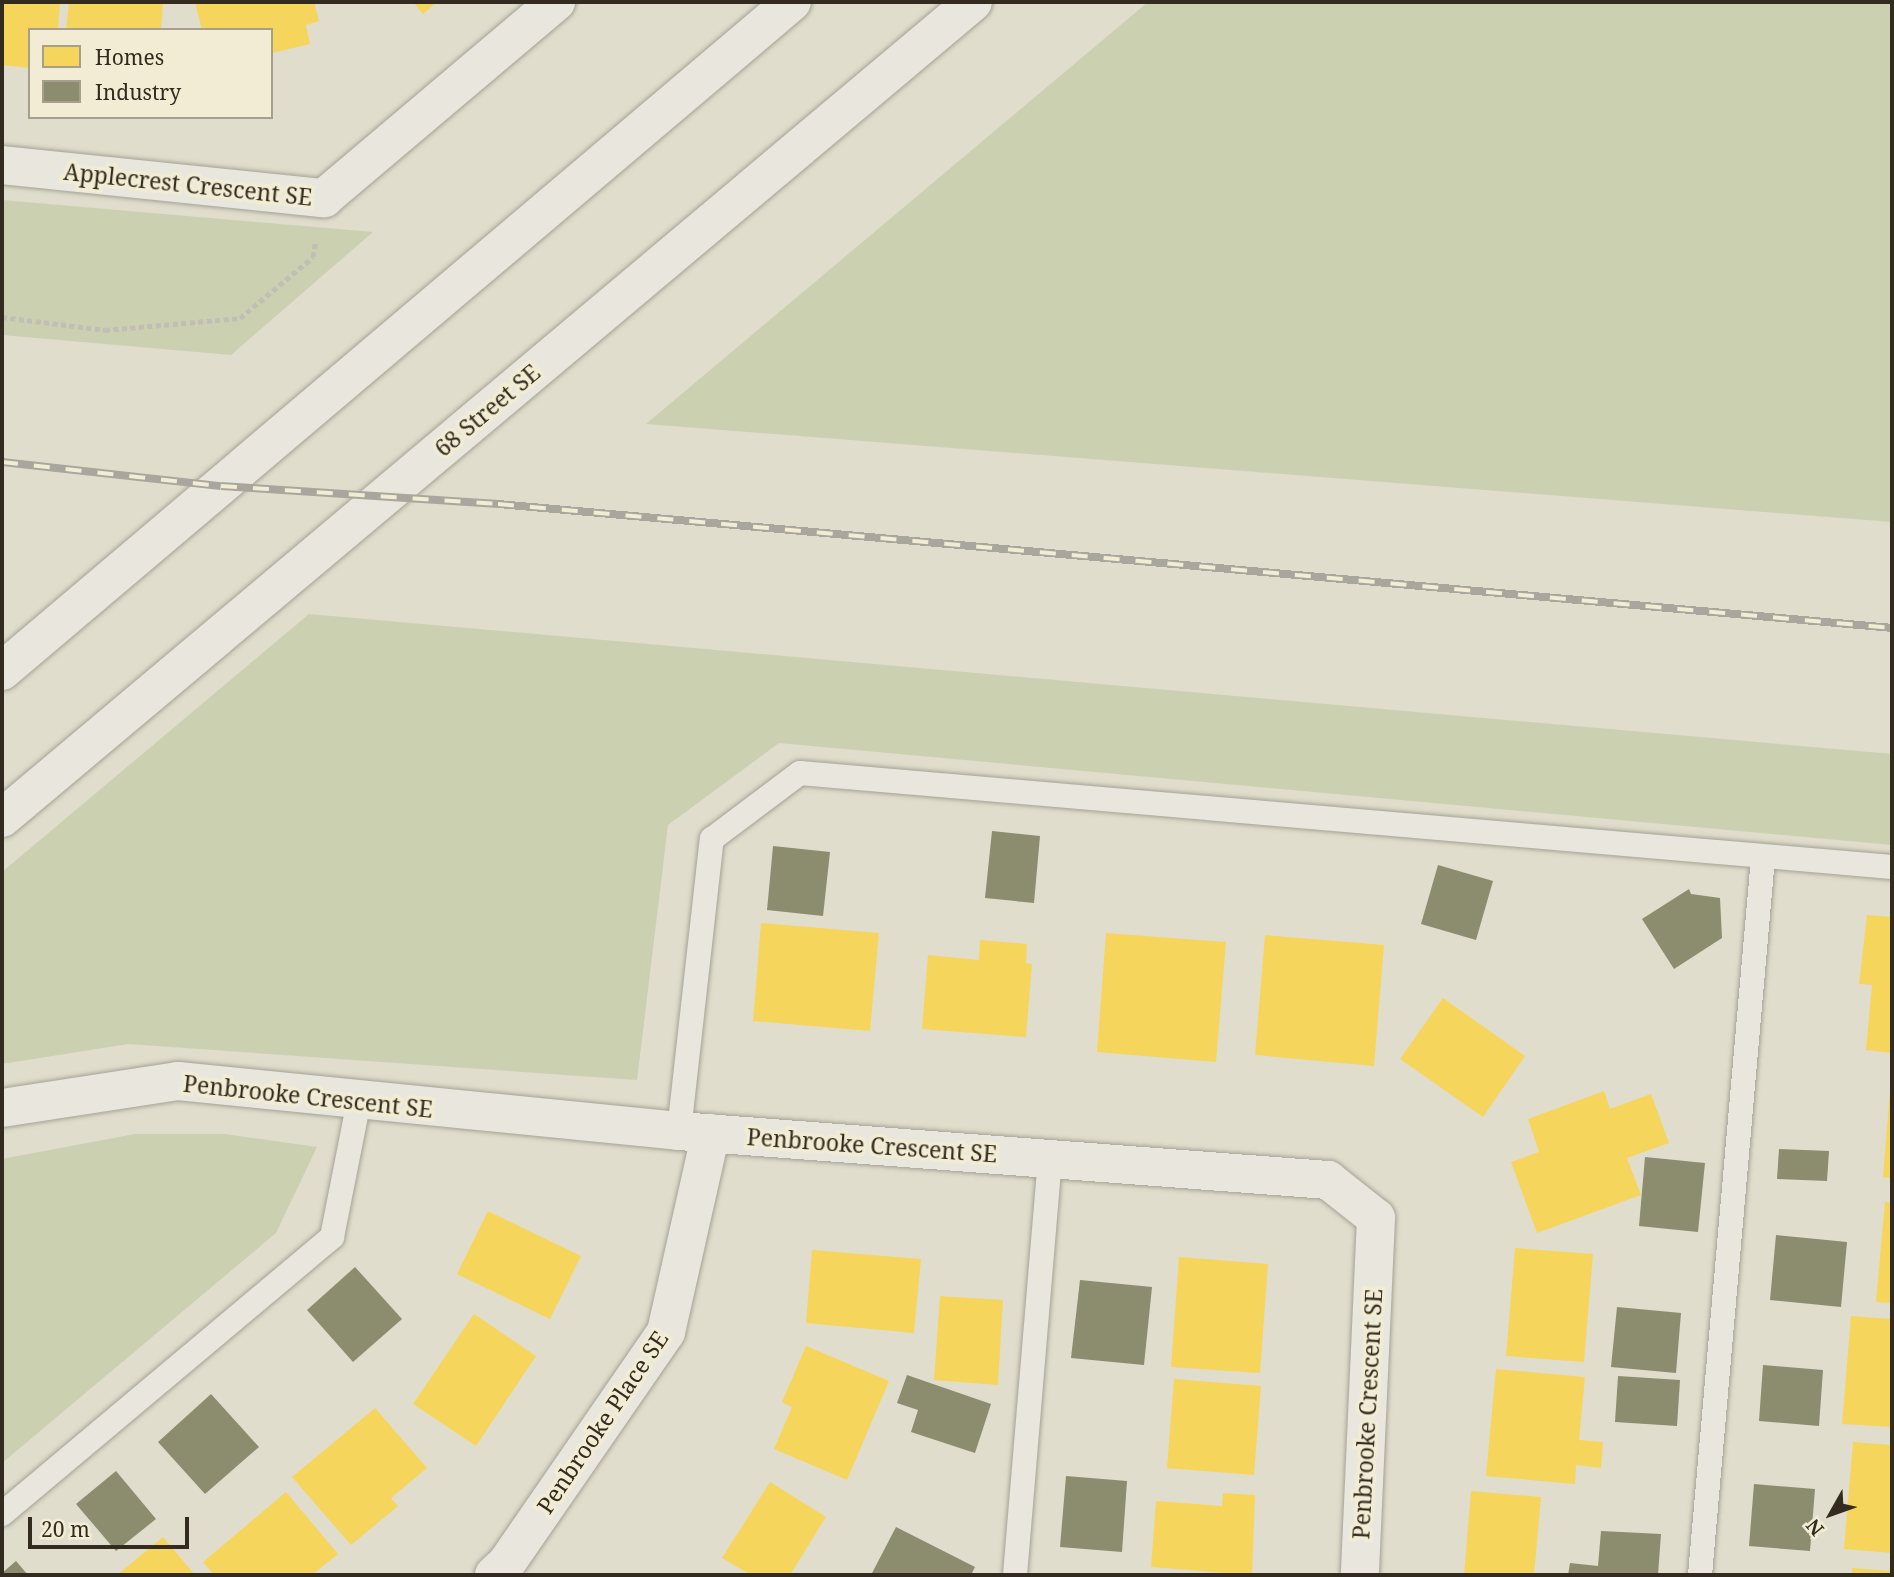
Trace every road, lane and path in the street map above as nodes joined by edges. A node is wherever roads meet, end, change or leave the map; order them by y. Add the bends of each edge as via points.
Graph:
1 (792, 2) edge
2 (973, 2) edge
3 (539, 7) edge
4 (2, 165) edge
5 (324, 198) junction
6 (2, 317) edge
7 (2, 671) edge
8 (2, 818) edge
9 (1763, 858) junction
10 (1892, 867) edge
11 (359, 1101) junction
12 (2, 1108) edge
13 (695, 1132) junction
14 (1050, 1159) junction
15 (2, 1514) edge
16 (494, 1575) edge
17 (1015, 1575) edge
18 (1360, 1575) edge
19 (1700, 1575) edge

1 - 7 street
2 - 8 street, 68 Street SE
3 - 5 street, Applecrest Crescent SE
4 - 5 street, Applecrest Crescent SE
5 - 6 path via 313,257 240,318 105,330
9 - 10 lane
9 - 13 lane via 800,773 712,839
9 - 19 lane
11 - 12 street, Penbrooke Crescent SE via 178,1081
11 - 13 street, Penbrooke Crescent SE
11 - 15 lane via 332,1237
13 - 14 street, Penbrooke Crescent SE
13 - 16 street, Penbrooke Place SE via 666,1332
14 - 17 lane
14 - 18 street, Penbrooke Crescent SE via 1328,1180 1376,1217

